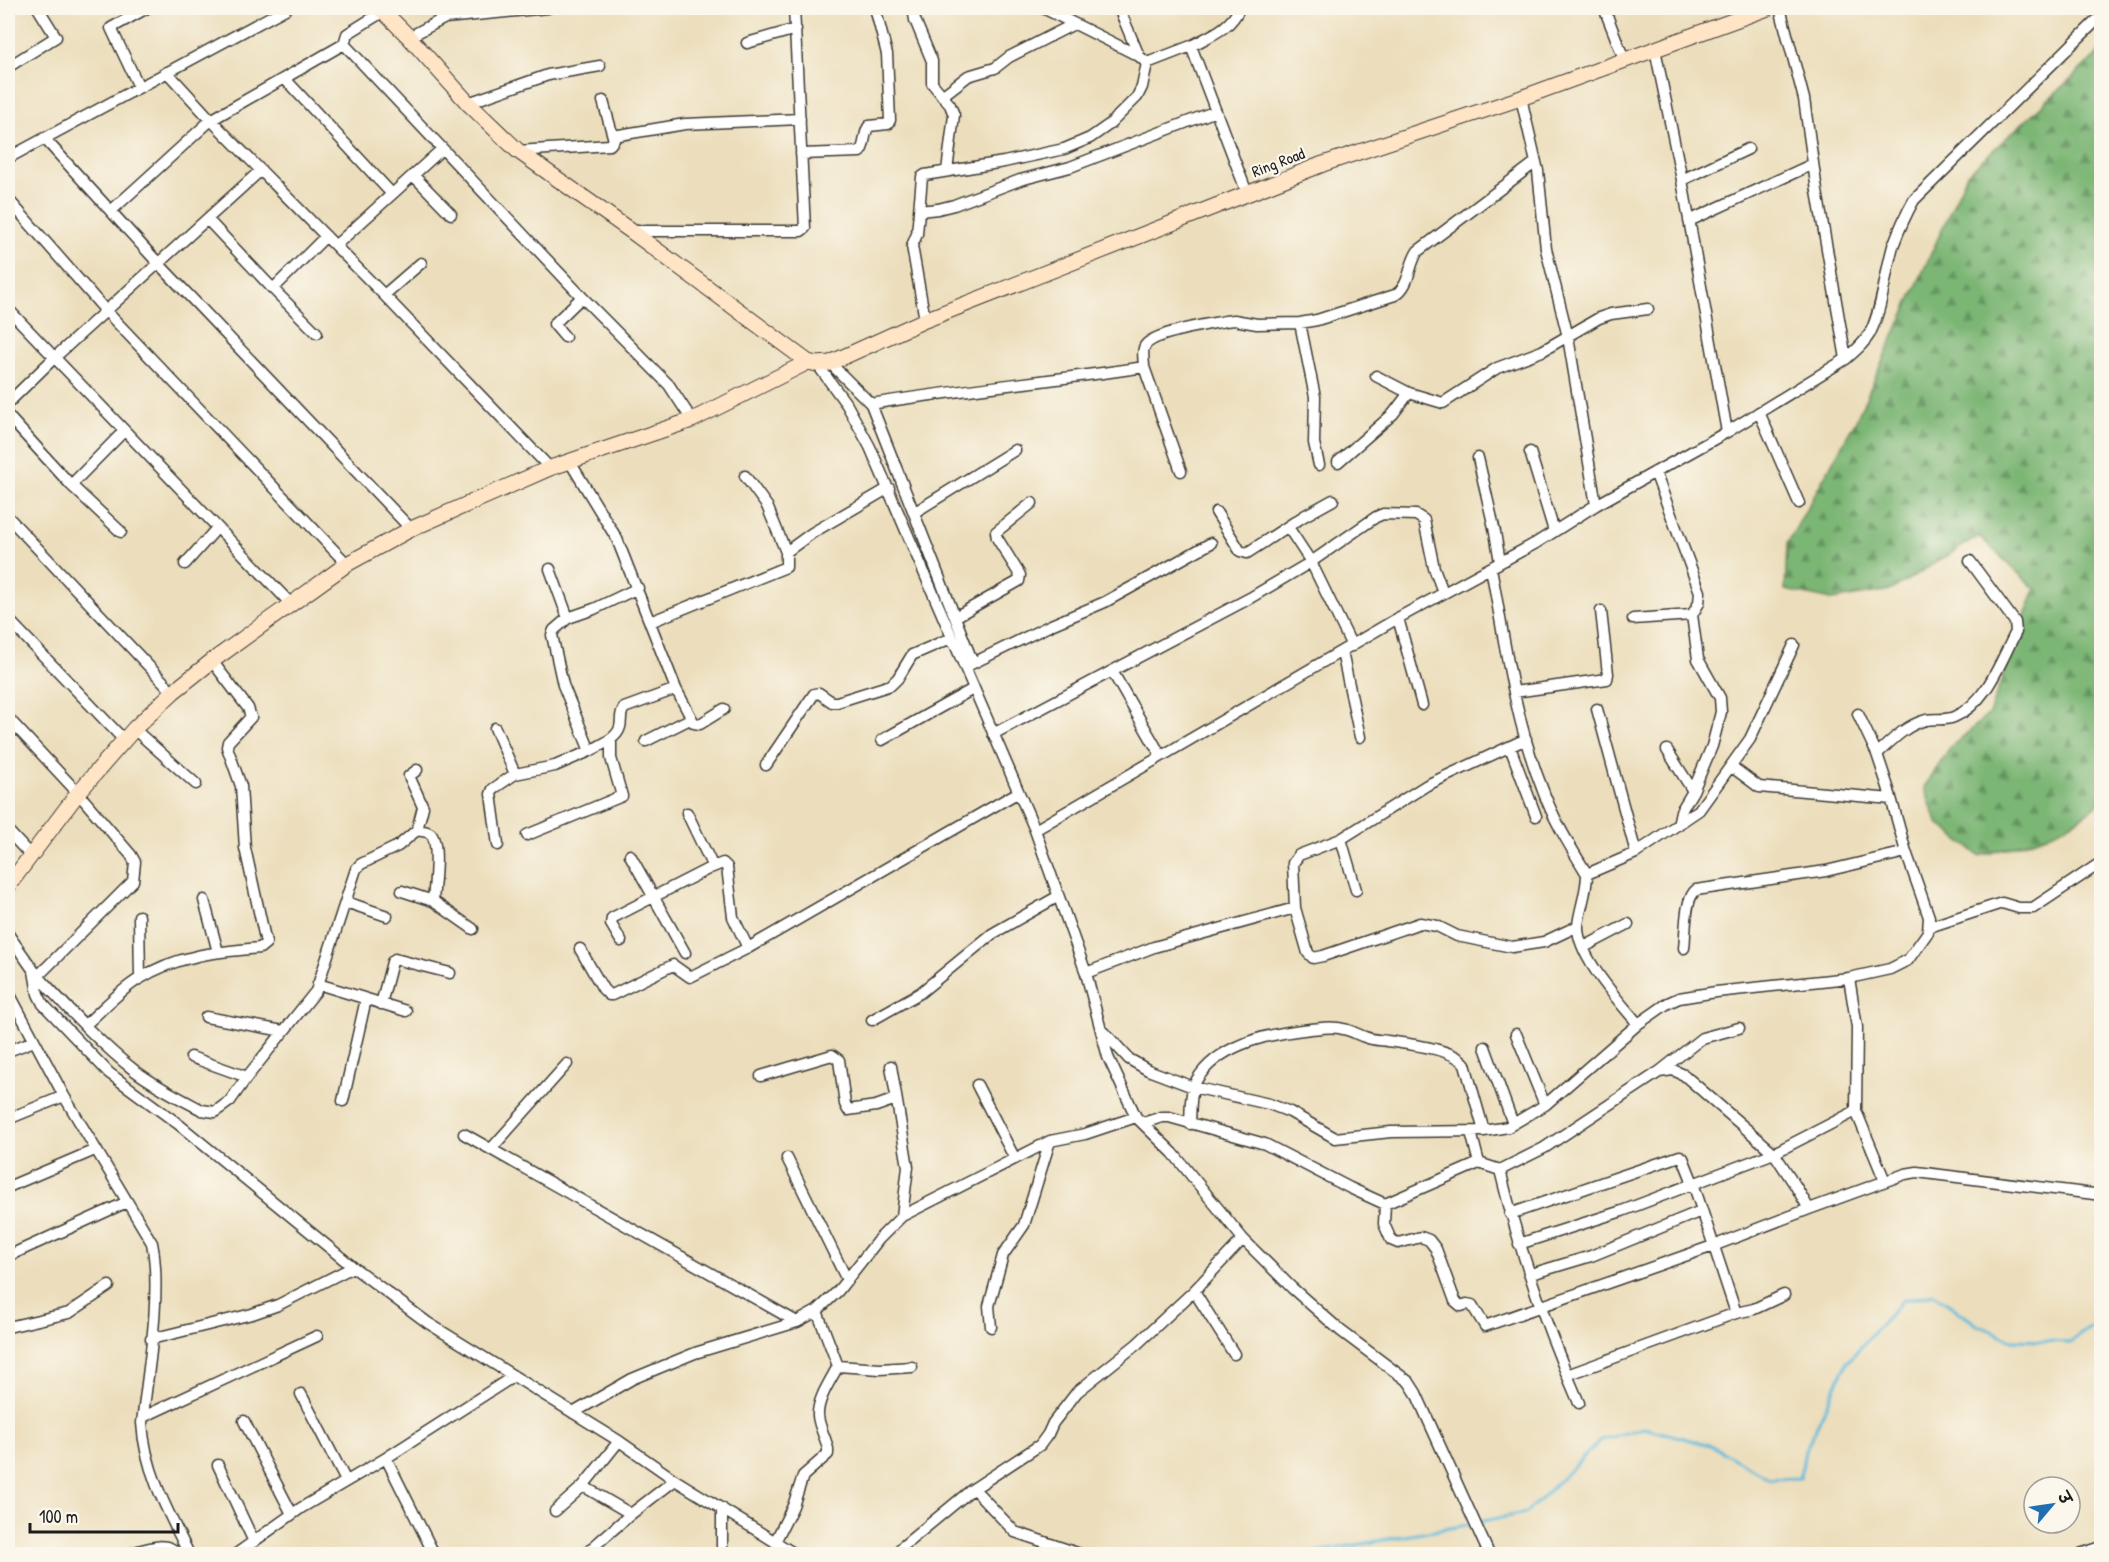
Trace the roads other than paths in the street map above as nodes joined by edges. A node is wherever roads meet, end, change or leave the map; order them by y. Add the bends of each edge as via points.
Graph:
1 (38, 8) edge
2 (147, 8) edge
3 (287, 8) edge
4 (548, 8) edge
5 (794, 8) edge
6 (875, 8) edge
7 (913, 8) edge
8 (1043, 8) edge
9 (1119, 8) edge
10 (1239, 8) edge
11 (1604, 8) edge
12 (1768, 8) edge
13 (1780, 8) edge
14 (382, 10) edge
15 (2102, 15) edge
16 (1074, 24) junction
17 (796, 29) junction
18 (409, 37) junction
19 (747, 43) dead end
20 (344, 44) junction
21 (1191, 46) junction
22 (1655, 49) junction
23 (1624, 59) junction
24 (1143, 60) junction
25 (600, 66) dead end
26 (8, 67) edge
27 (168, 72) junction
28 (285, 79) junction
29 (139, 87) junction
30 (942, 96) junction
31 (1521, 98) junction
32 (603, 101) dead end
33 (468, 103) junction
34 (1216, 111) junction
35 (800, 119) junction
36 (212, 120) junction
37 (613, 136) junction
38 (44, 138) junction
39 (442, 149) junction
40 (1748, 149) dead end
41 (518, 151) junction
42 (801, 154) junction
43 (8, 158) edge
44 (1536, 162) junction
45 (1813, 164) junction
46 (261, 170) junction
47 (948, 171) junction
48 (413, 175) junction
49 (1682, 180) junction
50 (1247, 193) junction
51 (392, 194) junction
52 (8, 199) edge
53 (111, 211) junction
54 (919, 211) junction
55 (451, 214) dead end
56 (207, 219) junction
57 (1689, 220) junction
58 (631, 231) junction
59 (326, 237) junction
60 (336, 245) junction
61 (421, 263) dead end
62 (159, 264) junction
63 (273, 289) junction
64 (384, 295) junction
65 (582, 297) junction
66 (8, 309) edge
67 (1648, 309) dead end
68 (106, 311) junction
69 (925, 320) junction
70 (1300, 323) junction
71 (317, 333) dead end
72 (566, 337) dead end
73 (1568, 337) junction
74 (54, 358) junction
75 (1846, 359) junction
76 (818, 363) junction
77 (1144, 367) junction
78 (1376, 376) dead end
79 (1409, 393) junction
80 (8, 403) edge
81 (871, 404) junction
82 (1759, 412) junction
83 (8, 416) edge
84 (692, 420) junction
85 (124, 431) junction
86 (1727, 432) junction
87 (1015, 450) dead end
88 (1530, 452) dead end
89 (1478, 458) dead end
90 (570, 462) junction
91 (1338, 462) dead end
92 (1319, 465) dead end
93 (550, 468) junction
94 (1181, 471) dead end
95 (1655, 472) junction
96 (745, 476) dead end
97 (71, 485) junction
98 (889, 488) junction
99 (1333, 500) dead end
100 (1032, 503) dead end
101 (1799, 503) dead end
102 (1596, 505) junction
103 (915, 512) junction
104 (1216, 512) dead end
105 (8, 518) edge
106 (1288, 527) junction
107 (217, 528) junction
108 (411, 529) junction
109 (1554, 531) junction
110 (121, 532) dead end
111 (1211, 543) dead end
112 (786, 552) junction
113 (1970, 561) dead end
114 (1311, 562) junction
115 (185, 564) dead end
116 (347, 564) junction
117 (1496, 565) junction
118 (550, 570) dead end
119 (638, 588) junction
120 (1443, 592) junction
121 (291, 604) junction
122 (1601, 611) dead end
123 (1692, 615) junction
124 (955, 617) junction
125 (568, 618) junction
126 (1398, 618) junction
127 (8, 619) edge
128 (1633, 619) dead end
129 (650, 622) junction
130 (951, 638) junction
131 (1352, 645) junction
132 (1794, 645) dead end
133 (1342, 652) junction
134 (213, 661) junction
135 (968, 666) junction
136 (1112, 671) junction
137 (676, 689) junction
138 (973, 689) junction
139 (173, 692) junction
140 (1514, 692) junction
141 (1422, 705) dead end
142 (724, 709) dead end
143 (1597, 709) dead end
144 (1858, 714) dead end
145 (8, 718) edge
146 (690, 719) junction
147 (495, 728) dead end
148 (993, 734) junction
149 (129, 735) junction
150 (1360, 737) dead end
151 (611, 739) junction
152 (1526, 739) junction
153 (882, 740) dead end
154 (646, 741) dead end
155 (1510, 747) junction
156 (1666, 750) dead end
157 (590, 751) junction
158 (1876, 754) junction
159 (1161, 756) junction
160 (766, 765) dead end
161 (1732, 767) junction
162 (417, 770) dead end
163 (515, 774) junction
164 (196, 784) dead end
165 (1693, 791) junction
166 (78, 793) junction
167 (1017, 793) junction
168 (1891, 799) junction
169 (687, 813) dead end
170 (1536, 816) dead end
171 (1678, 825) junction
172 (417, 830) junction
173 (1035, 830) junction
174 (8, 831) edge
175 (527, 835) dead end
176 (1341, 839) junction
177 (498, 845) dead end
178 (1906, 852) junction
179 (1636, 853) junction
180 (630, 855) dead end
181 (31, 856) junction
182 (2102, 862) edge
183 (713, 867) junction
184 (1587, 874) junction
185 (8, 886) edge
186 (1356, 890) dead end
187 (402, 891) dead end
188 (654, 897) junction
189 (1057, 897) junction
190 (204, 900) dead end
191 (433, 901) junction
192 (346, 902) junction
193 (1295, 908) junction
194 (139, 916) dead end
195 (387, 916) dead end
196 (1628, 924) dead end
197 (1578, 926) junction
198 (1929, 927) junction
199 (473, 929) dead end
200 (8, 934) edge
201 (621, 940) dead end
202 (1584, 947) junction
203 (748, 948) junction
204 (1684, 948) dead end
205 (580, 949) dead end
206 (218, 952) junction
207 (684, 953) dead end
208 (450, 973) dead end
209 (1086, 973) junction
210 (37, 975) junction
211 (140, 978) junction
212 (1849, 978) junction
213 (318, 984) junction
214 (8, 991) edge
215 (366, 999) junction
216 (381, 1004) junction
217 (406, 1011) dead end
218 (206, 1017) dead end
219 (872, 1020) dead end
220 (1638, 1024) junction
221 (85, 1025) junction
222 (1100, 1028) junction
223 (1740, 1028) dead end
224 (283, 1031) junction
225 (1516, 1034) dead end
226 (34, 1041) junction
227 (1485, 1047) dead end
228 (8, 1051) edge
229 (191, 1057) dead end
230 (567, 1064) dead end
231 (891, 1066) dead end
232 (1659, 1072) junction
233 (761, 1076) dead end
234 (247, 1077) junction
235 (976, 1085) dead end
236 (1193, 1088) junction
237 (64, 1095) junction
238 (896, 1099) junction
239 (343, 1101) dead end
240 (1545, 1106) junction
241 (1856, 1111) junction
242 (8, 1119) edge
243 (1140, 1120) junction
244 (1190, 1124) junction
245 (1513, 1124) junction
246 (1484, 1131) junction
247 (1471, 1132) junction
248 (464, 1134) dead end
249 (1050, 1141) junction
250 (491, 1149) junction
251 (95, 1150) junction
252 (1774, 1153) junction
253 (787, 1158) dead end
254 (1015, 1159) junction
255 (1479, 1163) junction
256 (1500, 1170) junction
257 (1885, 1181) junction
258 (1693, 1183) junction
259 (8, 1187) edge
260 (2102, 1195) edge
261 (127, 1202) junction
262 (1385, 1204) junction
263 (1809, 1209) junction
264 (1701, 1211) junction
265 (1510, 1214) junction
266 (902, 1216) junction
267 (1243, 1239) junction
268 (1519, 1244) junction
269 (1713, 1246) junction
270 (8, 1256) edge
271 (353, 1267) junction
272 (1531, 1274) junction
273 (847, 1280) junction
274 (109, 1286) dead end
275 (1194, 1291) junction
276 (1784, 1295) dead end
277 (1541, 1308) junction
278 (817, 1311) junction
279 (1736, 1313) junction
280 (797, 1322) junction
281 (8, 1328) edge
282 (991, 1328) dead end
283 (316, 1336) dead end
284 (151, 1339) junction
285 (1234, 1354) dead end
286 (838, 1366) junction
287 (912, 1367) dead end
288 (1567, 1375) junction
289 (514, 1376) junction
290 (301, 1394) dead end
291 (1579, 1403) dead end
292 (573, 1413) junction
293 (143, 1417) junction
294 (244, 1421) dead end
295 (619, 1441) junction
296 (386, 1458) junction
297 (218, 1466) dead end
298 (675, 1480) junction
299 (346, 1481) junction
300 (583, 1486) junction
301 (974, 1489) junction
302 (722, 1508) junction
303 (555, 1510) dead end
304 (292, 1514) junction
305 (630, 1514) junction
306 (254, 1542) junction
307 (775, 1542) junction
308 (2102, 1547) edge
309 (128, 1554) edge
310 (178, 1554) edge
311 (189, 1554) edge
312 (236, 1554) edge
313 (434, 1554) edge
314 (585, 1554) edge
315 (722, 1554) edge
316 (795, 1554) edge
317 (896, 1554) edge
318 (1080, 1554) edge
319 (1489, 1554) edge
320 (2080, 1554) edge

1 - 26 street via 57,37
2 - 29 street via 111,28
3 - 27 street
4 - 18 street via 445,18
5 - 17 street
6 - 42 street via 887,54 888,124 869,126 860,152
7 - 30 street via 932,61 932,82
8 - 16 street
9 - 24 street
10 - 21 street via 1226,26
11 - 23 street
12 - 22 street, Ring Road
13 - 45 street via 1804,99
14 - 18 street
14 - 20 street via 347,34
15 - 75 street via 1914,200 1893,246 1870,331
16 - 24 street
16 - 30 street via 995,68 968,76
17 - 19 street
17 - 35 street
18 - 33 street
20 - 28 street
20 - 39 street
21 - 24 street
21 - 34 street
22 - 23 street, Ring Road
22 - 49 street
23 - 31 street, Ring Road
24 - 47 street via 1142,87 1137,97 1090,138 1064,149
25 - 33 street via 548,75
27 - 29 street
27 - 36 street
28 - 36 street
28 - 51 street
29 - 38 street
30 - 47 street via 954,115
31 - 44 street
31 - 50 street, Ring Road
32 - 37 street
33 - 41 street
34 - 50 street
34 - 54 street via 1070,167 1020,180 954,205
35 - 37 street via 685,124
35 - 42 street
36 - 46 street
36 - 53 street
37 - 41 street via 610,145
38 - 43 street
38 - 53 street
39 - 48 street
39 - 65 street
40 - 49 street
41 - 58 street
42 - 58 street via 805,228 801,231
44 - 70 street via 1418,251 1401,291
44 - 73 street via 1546,249
45 - 57 street
45 - 75 street
46 - 56 street
46 - 59 street
47 - 54 street via 922,177
48 - 51 street
48 - 55 street
49 - 57 street
50 - 69 street, Ring Road
51 - 60 street
52 - 68 street
53 - 62 street
54 - 69 street via 912,246
56 - 62 street
56 - 63 street
57 - 86 street
58 - 76 street
59 - 60 street
59 - 63 street
60 - 64 street
61 - 64 street
62 - 68 street
62 - 108 street
63 - 71 street
64 - 93 street
65 - 72 street via 554,324
65 - 84 street via 669,384
66 - 74 street
67 - 73 street via 1605,315
68 - 74 street
68 - 116 street
69 - 76 street, Ring Road
70 - 77 street via 1234,320 1169,333 1146,344
70 - 92 street via 1315,397 1314,443
73 - 79 street via 1535,355 1497,368 1443,403
73 - 102 street
74 - 80 street
74 - 85 street
75 - 82 street
76 - 81 street
76 - 84 street, Ring Road
76 - 98 street via 847,405
77 - 81 street
77 - 94 street
78 - 79 street
79 - 91 street via 1393,414
81 - 103 street
82 - 86 street
82 - 101 street
83 - 97 street
84 - 90 street, Ring Road
85 - 97 street
85 - 107 street
86 - 95 street
87 - 103 street
88 - 109 street
89 - 117 street via 1495,532
90 - 93 street, Ring Road
90 - 119 street via 617,539
93 - 108 street, Ring Road
95 - 102 street
95 - 123 street via 1700,592
96 - 112 street via 767,507
97 - 110 street
98 - 112 street
98 - 130 street
99 - 106 street
100 - 124 street via 996,531 1020,575 1019,581
102 - 109 street
103 - 124 street
104 - 106 street via 1244,553
105 - 139 street
106 - 114 street
107 - 115 street
107 - 121 street
108 - 116 street, Ring Road
109 - 117 street
111 - 135 street via 1105,602
112 - 129 street via 788,563 784,569
113 - 158 street via 2015,622 2016,632 1986,690 1969,708 1948,719 1918,722
114 - 120 street via 1376,517 1416,515 1426,524
114 - 131 street
114 - 136 street
116 - 121 street, Ring Road
117 - 120 street
117 - 140 street
118 - 125 street
119 - 125 street
119 - 129 street
120 - 126 street
121 - 134 street, Ring Road
122 - 140 street via 1607,679
123 - 128 street
123 - 165 street via 1698,659 1720,698 1721,712
124 - 135 street
125 - 157 street via 552,635 563,685
126 - 131 street
126 - 141 street
127 - 149 street
129 - 137 street
130 - 135 street
130 - 160 street via 912,655 895,682 887,687 837,702 814,694
131 - 133 street
132 - 161 street via 1755,731
133 - 150 street
133 - 159 street
134 - 139 street, Ring Road
134 - 206 street via 251,715 227,747 241,786 245,848 266,940 260,948
135 - 138 street
136 - 148 street
136 - 159 street
137 - 146 street
137 - 151 street via 624,708 619,729
138 - 148 street
138 - 153 street
139 - 149 street, Ring Road
140 - 152 street
142 - 146 street via 700,723
143 - 179 street
144 - 158 street
145 - 166 street
146 - 154 street
147 - 163 street
148 - 167 street
149 - 164 street
149 - 166 street, Ring Road
151 - 157 street
151 - 175 street via 611,758 622,796
152 - 155 street
152 - 184 street via 1553,815
155 - 170 street
155 - 176 street via 1427,785
156 - 165 street
157 - 163 street via 555,766
158 - 168 street
159 - 173 street
161 - 168 street via 1758,788
161 - 171 street via 1700,810
162 - 172 street via 409,776 423,807
163 - 177 street via 492,791
165 - 171 street
166 - 181 street, Ring Road
166 - 210 street via 131,855 135,862 134,881
167 - 173 street
167 - 203 street
168 - 178 street
169 - 183 street
171 - 179 street
172 - 191 street via 432,836 437,863
172 - 192 street via 398,846 356,869
173 - 189 street
174 - 181 street
176 - 186 street
176 - 193 street via 1302,853 1294,860
178 - 198 street via 1927,908
178 - 204 street via 1826,871 1696,890 1689,900
179 - 184 street
180 - 188 street
181 - 185 street, Ring Road
182 - 198 street via 2033,908 2002,903
183 - 188 street
183 - 203 street via 723,863 727,867 733,917
184 - 197 street
187 - 191 street
188 - 201 street via 612,918 611,924
188 - 207 street
189 - 209 street
189 - 219 street via 992,934 920,993
190 - 206 street
191 - 199 street
192 - 195 street
192 - 213 street
193 - 197 street via 1308,953 1316,958 1420,923 1457,936 1512,947 1544,942
193 - 209 street via 1154,947
194 - 211 street
196 - 202 street
197 - 202 street
198 - 212 street via 1911,956 1901,964
200 - 210 street
202 - 220 street via 1595,970
203 - 205 street via 690,977 673,965 612,995 603,989
206 - 211 street via 172,963
208 - 216 street via 393,960
209 - 222 street
210 - 221 street
210 - 271 street via 43,1004 110,1073
211 - 221 street
212 - 220 street via 1679,998
212 - 241 street via 1857,1027
213 - 215 street
213 - 224 street
214 - 226 street
215 - 216 street
215 - 239 street
216 - 217 street
218 - 224 street
220 - 240 street
221 - 234 street via 151,1082 211,1113 225,1106
222 - 236 street via 1134,1063
222 - 243 street via 1108,1057
223 - 232 street via 1702,1038
224 - 234 street
225 - 240 street
226 - 228 street
226 - 237 street
227 - 245 street
229 - 234 street
230 - 250 street
231 - 238 street
232 - 252 street via 1673,1070 1684,1075
232 - 256 street via 1544,1148
233 - 238 street via 832,1055 839,1060 848,1110
235 - 254 street
236 - 244 street
236 - 246 street via 1200,1075 1229,1051 1276,1033 1342,1028 1367,1038 1418,1046 1462,1059
236 - 247 street via 1269,1104 1335,1138 1391,1132
237 - 242 street
237 - 251 street
238 - 266 street via 908,1167
240 - 245 street
241 - 252 street
241 - 257 street
243 - 244 street via 1162,1117
243 - 249 street
243 - 267 street via 1173,1153
244 - 262 street via 1265,1144
245 - 246 street
246 - 247 street
247 - 255 street
248 - 250 street
249 - 254 street
249 - 282 street via 1024,1225 1000,1263 989,1306
250 - 280 street
251 - 259 street
251 - 261 street
252 - 258 street
252 - 263 street
253 - 273 street
254 - 266 street
255 - 256 street
255 - 262 street
256 - 265 street
257 - 260 street via 1917,1173
257 - 263 street
258 - 264 street
258 - 265 street via 1683,1158 1678,1156
258 - 268 street
261 - 270 street
261 - 284 street via 147,1233 154,1257
262 - 277 street via 1384,1224 1391,1240 1430,1240 1455,1301 1461,1306 1472,1305 1485,1326
263 - 269 street
264 - 269 street
264 - 272 street via 1591,1256
265 - 268 street
266 - 273 street
267 - 275 street
267 - 319 street via 1341,1331 1409,1382
268 - 272 street
269 - 277 street
269 - 279 street
271 - 284 street via 278,1305
271 - 289 street via 428,1323
272 - 277 street
273 - 278 street
274 - 281 street via 69,1313
275 - 285 street
275 - 301 street via 1137,1344 1083,1386 1040,1445
276 - 279 street
277 - 288 street
278 - 280 street
278 - 286 street
279 - 288 street
280 - 292 street via 695,1353 632,1379
283 - 293 street
284 - 293 street
286 - 287 street
286 - 307 street via 818,1409 828,1454 803,1476
288 - 291 street
289 - 292 street
289 - 296 street
290 - 299 street
292 - 295 street
293 - 311 street via 143,1438 155,1484
294 - 304 street
295 - 298 street
295 - 300 street
296 - 299 street
296 - 313 street
297 - 306 street
298 - 302 street
298 - 305 street
299 - 304 street
300 - 303 street
300 - 305 street
301 - 317 street
301 - 318 street via 1015,1532
302 - 307 street
302 - 315 street
304 - 306 street
305 - 314 street
306 - 312 street
307 - 316 street
308 - 320 street
309 - 310 street via 159,1545

